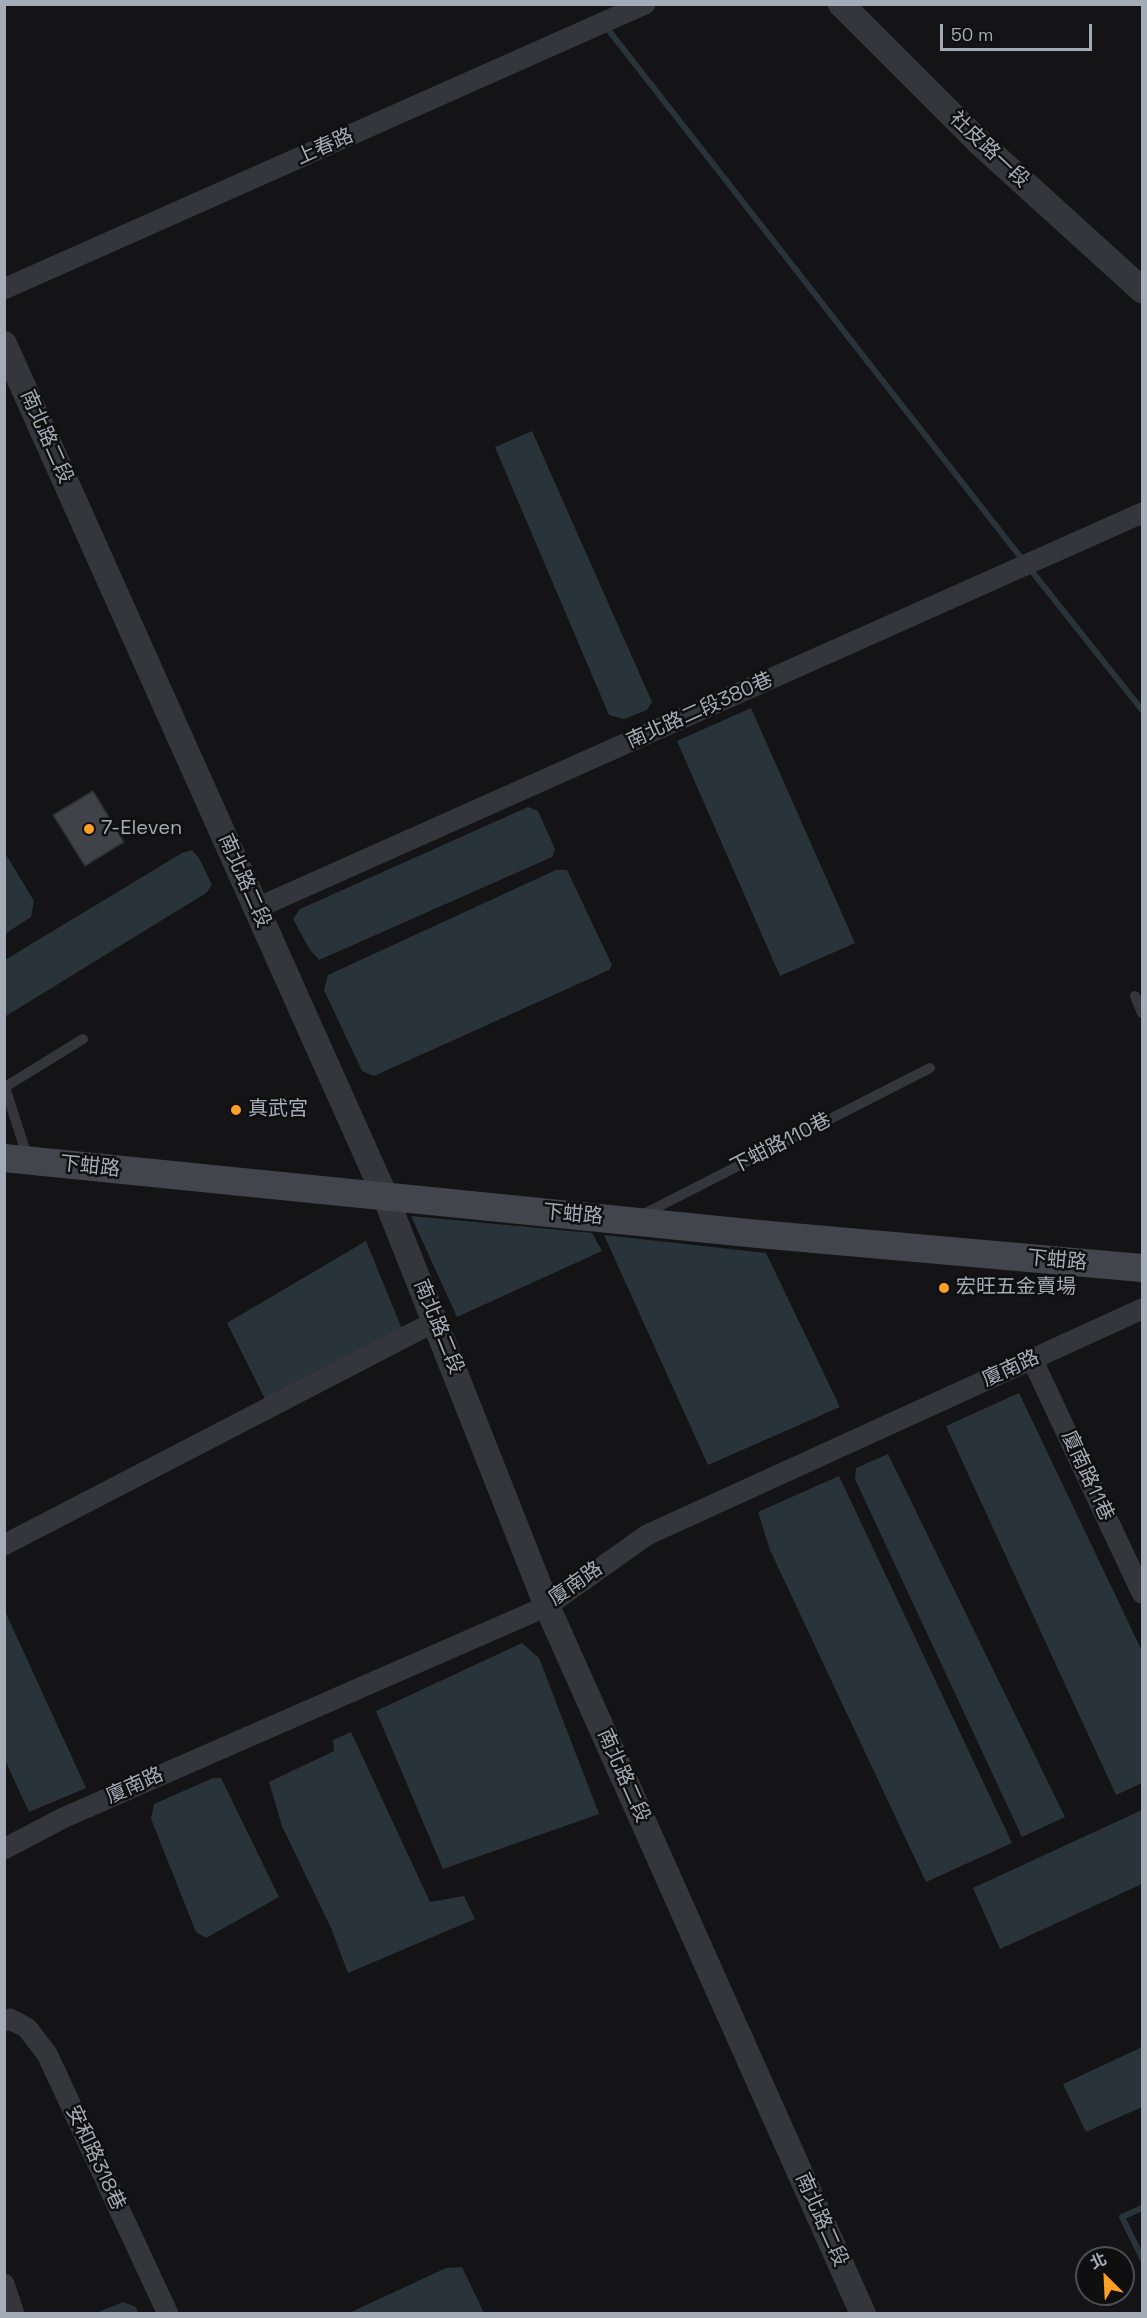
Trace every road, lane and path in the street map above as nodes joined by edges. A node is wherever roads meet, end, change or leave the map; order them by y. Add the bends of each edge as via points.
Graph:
1 (645, 4) edge
2 (841, 4) edge
3 (4, 289) edge
4 (1143, 290) edge
5 (6, 349) edge
6 (1143, 513) edge
7 (256, 908) junction
8 (1135, 996) dead end
9 (1143, 1013) edge
10 (84, 1039) dead end
11 (930, 1068) dead end
12 (16, 1159) edge
13 (385, 1196) junction
14 (632, 1220) junction
15 (1143, 1268) edge
16 (1143, 1309) edge
17 (436, 1321) junction
18 (1032, 1359) junction
19 (4, 1545) edge
20 (1143, 1593) edge
21 (547, 1606) junction
22 (4, 1849) edge
23 (4, 2021) edge
24 (4, 2284) edge
25 (14, 2313) edge
26 (168, 2313) edge
27 (863, 2313) edge

1 - 3 street, 上春路
2 - 4 street, 社皮路一段 via 980,143
5 - 7 street, 南北路二段
6 - 7 street, 南北路二段380巷
7 - 13 street, 南北路二段
8 - 9 lane
10 - 12 lane via 5,1087
11 - 14 lane, 下蚶路110巷
12 - 13 main road, 下蚶路
13 - 14 main road, 下蚶路
13 - 17 street, 南北路二段
14 - 15 main road, 下蚶路
16 - 18 street, 廈南路
17 - 19 street
17 - 21 street, 南北路二段
18 - 20 street, 廈南路11巷
18 - 21 street, 廈南路 via 647,1535
21 - 22 street, 廈南路 via 63,1818
21 - 27 street, 南北路二段
23 - 26 street, 安和路318巷 via 10,2019 27,2028 47,2054
24 - 25 street

